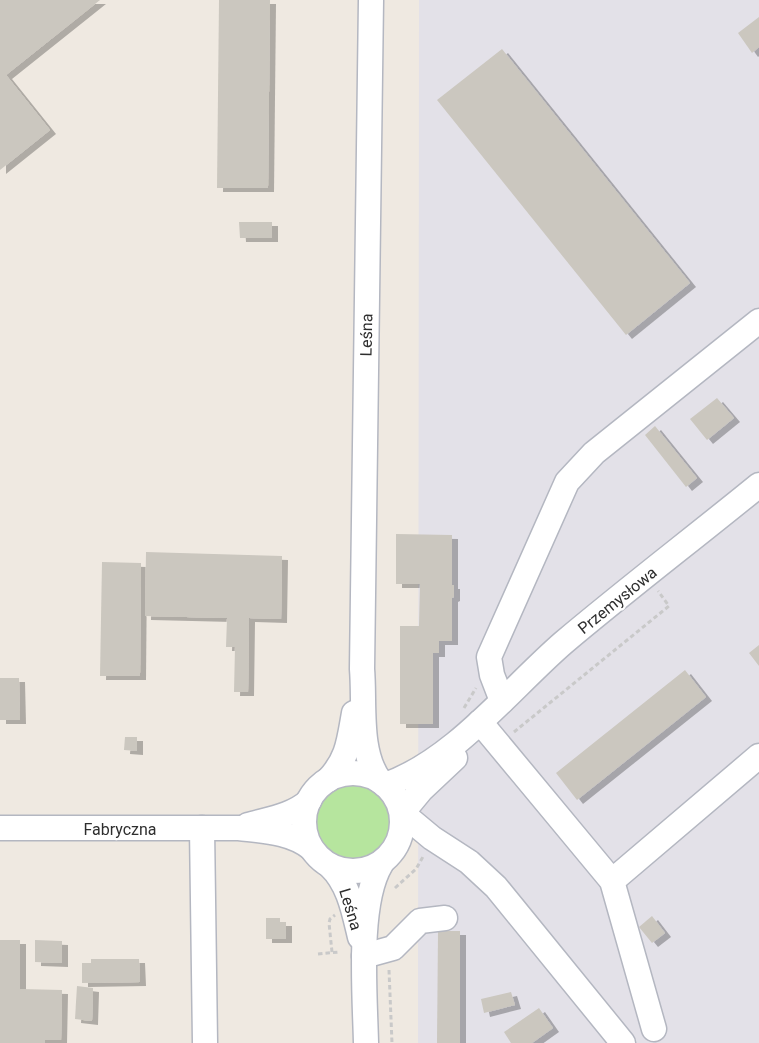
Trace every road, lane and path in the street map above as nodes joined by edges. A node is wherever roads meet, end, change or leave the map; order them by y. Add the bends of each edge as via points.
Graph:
1 (370, 0) edge
2 (759, 321) edge
3 (759, 485) edge
4 (647, 576) junction
5 (362, 669) junction
6 (502, 701) junction
7 (480, 722) junction
8 (500, 744) junction
9 (759, 756) edge
10 (328, 780) junction
11 (383, 783) junction
12 (309, 801) junction
13 (402, 813) junction
14 (0, 828) edge
15 (202, 828) junction
16 (239, 828) junction
17 (311, 848) junction
18 (426, 852) dead end
19 (455, 854) junction
20 (386, 858) junction
21 (330, 866) junction
22 (612, 881) junction
23 (391, 893) dead end
24 (337, 914) dead end
25 (445, 918) dead end
26 (389, 950) junction
27 (339, 951) dead end
28 (332, 952) junction
29 (318, 954) dead end
30 (364, 956) junction
31 (654, 1029) dead end
32 (205, 1043) edge
33 (366, 1043) edge
34 (392, 1043) edge
35 (623, 1043) edge

1 - 5 street, Leśna
2 - 6 street via 594,453 567,482 489,657
3 - 4 street, Przemysłowa
4 - 6 street, Przemysłowa via 562,644
4 - 8 path via 669,606
5 - 10 street, Leśna via 346,755
5 - 11 street, Leśna via 366,749 372,768
6 - 7 street, Przemysłowa
7 - 8 street
7 - 11 street, Przemysłowa via 426,765 403,778
7 - 13 street, Przemysłowa via 459,753
8 - 22 street
9 - 22 street
10 - 11 street via 349,773 370,776
10 - 12 street
11 - 13 street via 396,797
12 - 16 street, Fabryczna via 285,815
12 - 17 street via 304,825
13 - 19 street
13 - 20 street via 399,841
14 - 15 street, Fabryczna
15 - 16 street, Fabryczna
15 - 32 street
16 - 17 street, Fabryczna via 273,832
17 - 21 street
18 - 23 path via 416,869
19 - 20 street via 421,846 405,848
19 - 35 street via 496,886
20 - 21 street via 356,872
20 - 30 street, Leśna via 370,887
21 - 30 street, Leśna via 347,893
22 - 31 street
24 - 28 path via 329,923
25 - 26 street via 420,921
26 - 30 street
26 - 34 path
27 - 28 path
28 - 29 path
30 - 33 street, Leśna

